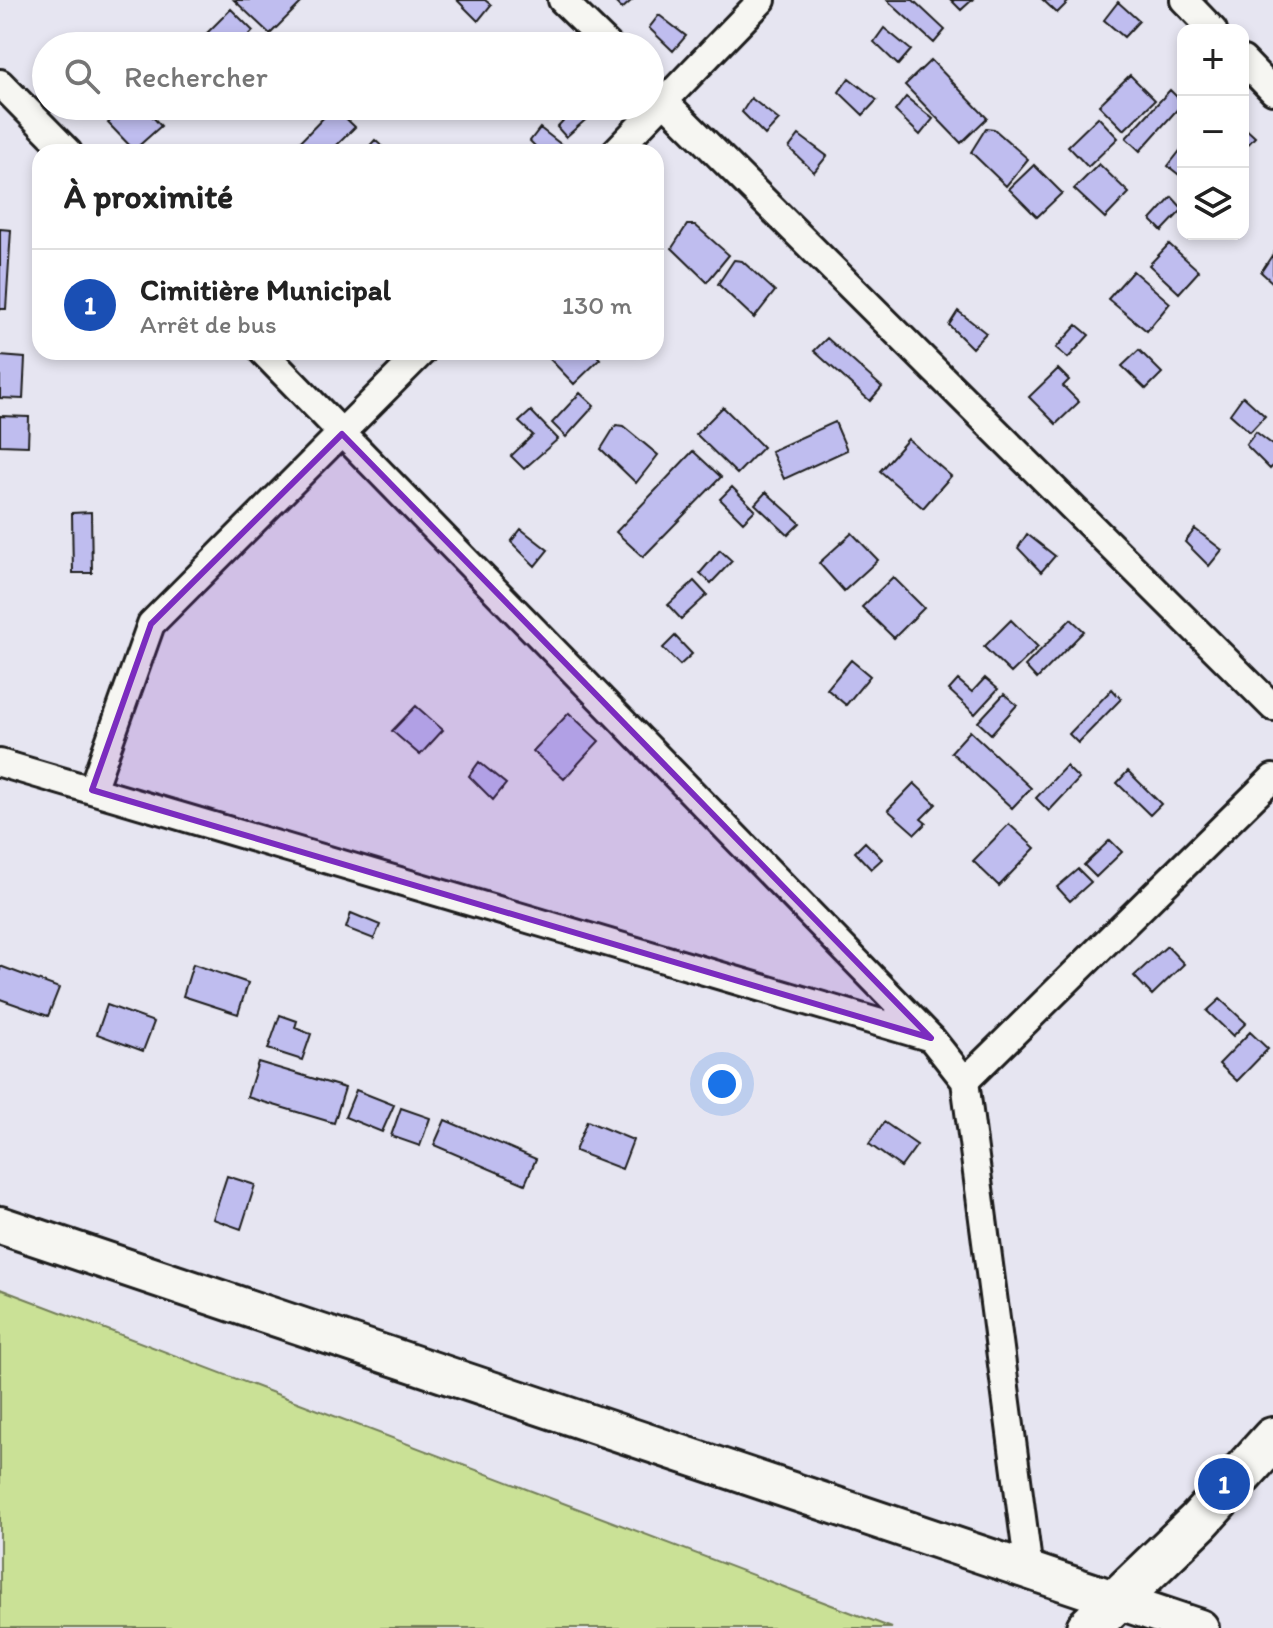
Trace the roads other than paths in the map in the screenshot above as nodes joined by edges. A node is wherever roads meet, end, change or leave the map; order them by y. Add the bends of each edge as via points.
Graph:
1 (562, 0) edge
2 (762, 0) edge
3 (1184, 0) edge
4 (1207, 24) edge
5 (595, 32) edge
6 (1249, 66) edge
7 (0, 83) edge
8 (664, 88) edge
9 (1273, 91) edge
10 (664, 101) edge
11 (32, 115) edge
12 (36, 120) edge
13 (638, 120) edge
14 (60, 144) edge
15 (621, 144) edge
16 (271, 360) edge
17 (414, 360) edge
18 (342, 434) junction
19 (1273, 707) edge
20 (0, 763) edge
21 (1273, 778) edge
22 (92, 790) junction
23 (931, 1038) junction
24 (965, 1081) junction
25 (0, 1225) edge
26 (1273, 1439) edge
27 (1029, 1571) junction
28 (1102, 1614) edge
29 (1200, 1628) edge

1 - 5 street
2 - 8 street
3 - 4 street
6 - 9 street
7 - 11 street
10 - 19 street
12 - 14 street
13 - 15 street
16 - 18 street
17 - 18 street
18 - 22 street via 151,624
18 - 23 street
20 - 22 street
21 - 24 street
22 - 23 street
23 - 24 street
24 - 27 street
25 - 27 street
26 - 28 main road via 1199,1521
27 - 28 street
28 - 29 street

